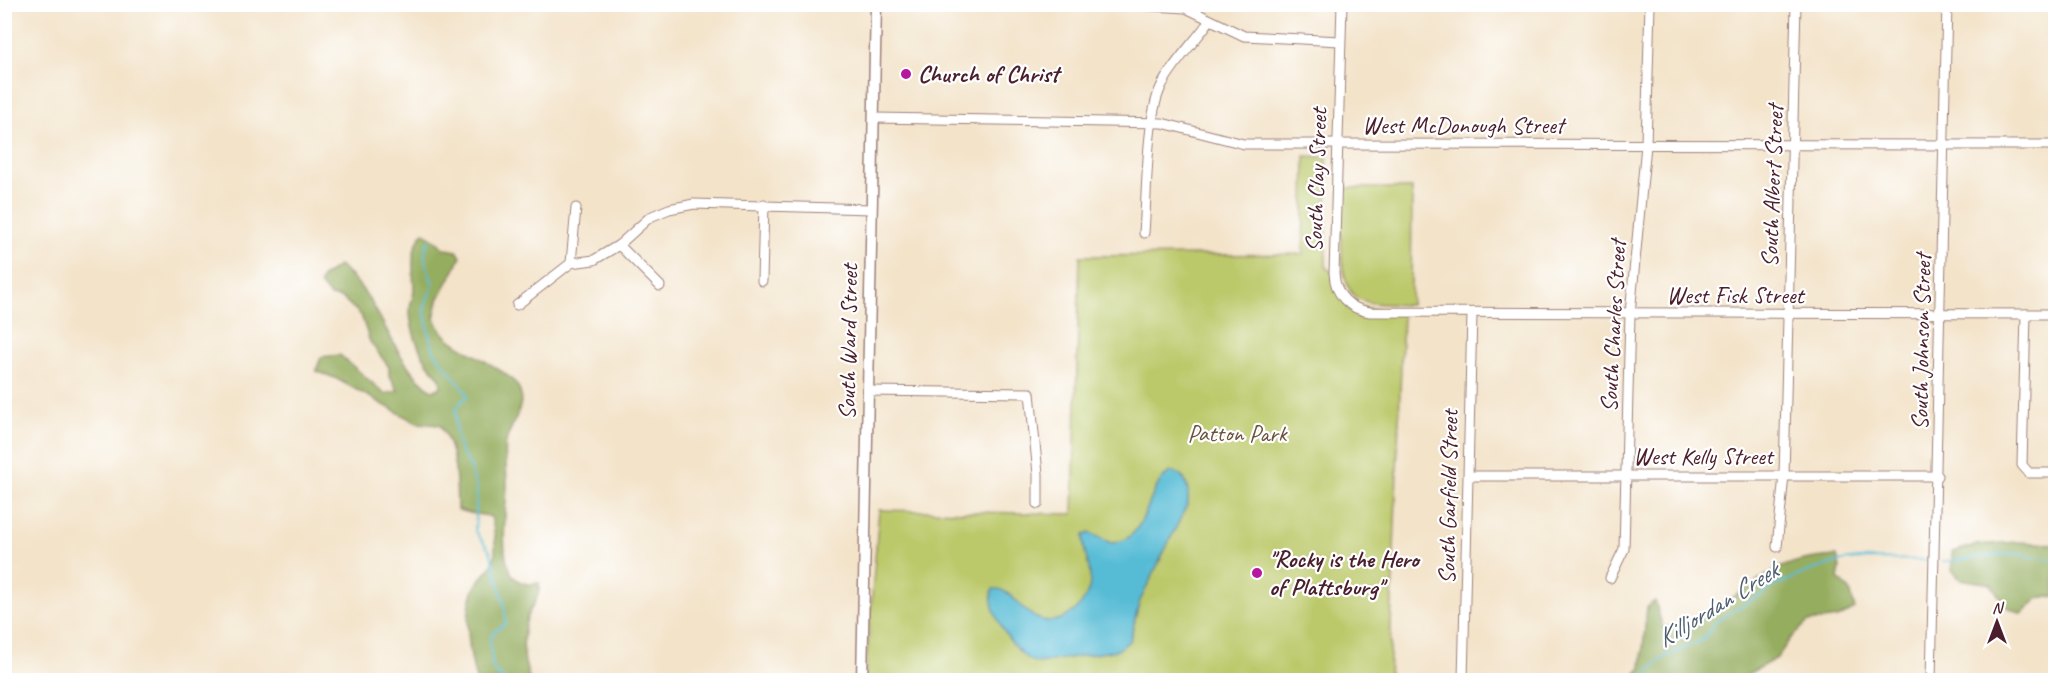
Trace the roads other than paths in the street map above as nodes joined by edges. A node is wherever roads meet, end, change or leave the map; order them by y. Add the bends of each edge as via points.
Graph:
1 (876, 4) edge
2 (1118, 4) edge
3 (1342, 4) edge
4 (1650, 4) edge
5 (1796, 4) edge
6 (1947, 4) edge
7 (1210, 20) junction
8 (1340, 40) junction
9 (874, 118) junction
10 (1152, 122) junction
11 (1336, 144) junction
12 (1646, 145) junction
13 (2055, 145) edge
14 (1793, 146) junction
15 (1945, 146) junction
16 (764, 204) junction
17 (576, 208) dead end
18 (871, 209) junction
19 (1144, 233) dead end
20 (619, 244) junction
21 (571, 263) junction
22 (762, 281) dead end
23 (660, 286) dead end
24 (517, 305) dead end
25 (1414, 313) joint
26 (1472, 314) junction
27 (1630, 314) junction
28 (1788, 314) junction
29 (1941, 314) junction
30 (2055, 314) edge
31 (2026, 315) junction
32 (868, 391) junction
33 (2055, 473) edge
34 (1469, 476) junction
35 (1625, 476) junction
36 (1784, 476) junction
37 (1938, 476) junction
38 (1038, 504) dead end
39 (1778, 547) dead end
40 (1610, 578) dead end
41 (862, 681) edge
42 (1463, 681) edge
43 (1931, 681) edge

1 - 9 street, South Ward Street
2 - 7 street via 1174,6
3 - 8 street, South Clay Street
4 - 12 street, South Charles Street
5 - 14 street, South Albert Street
6 - 15 street, South Johnson Street
7 - 8 street via 1244,36
7 - 10 street via 1161,86
8 - 11 street, South Clay Street
9 - 10 street, West McDonough Street
9 - 18 street, South Ward Street
10 - 11 street, West McDonough Street via 1244,144
10 - 19 street
11 - 12 street, West McDonough Street
11 - 25 street, South Clay Street via 1336,288 1354,308
12 - 14 street, West McDonough Street
12 - 27 street, South Charles Street
13 - 15 street, West McDonough Street
14 - 15 street, West McDonough Street
14 - 28 street, South Albert Street
15 - 29 street, South Johnson Street
16 - 18 street
16 - 20 street via 694,204 669,209 651,217
16 - 22 street
17 - 21 street
18 - 32 street, South Ward Street
20 - 21 street via 594,260
20 - 23 street
21 - 24 street
25 - 26 street, West Fisk Street
26 - 27 street, West Fisk Street
26 - 34 street, South Garfield Street
27 - 28 street, West Fisk Street
27 - 35 street, South Charles Street
28 - 29 street, West Fisk Street
28 - 36 street, South Albert Street
29 - 31 street, West Fisk Street
29 - 37 street, South Johnson Street
30 - 31 street, West Fisk Street
31 - 33 street via 2022,465 2029,474
32 - 38 street via 1030,393
32 - 41 street, South Ward Street
34 - 35 street, West Kelly Street
34 - 42 street, South Garfield Street
35 - 36 street, West Kelly Street
35 - 40 street, South Charles Street via 1624,549
36 - 37 street, West Kelly Street
36 - 39 street, South Albert Street
37 - 43 street, South Johnson Street

